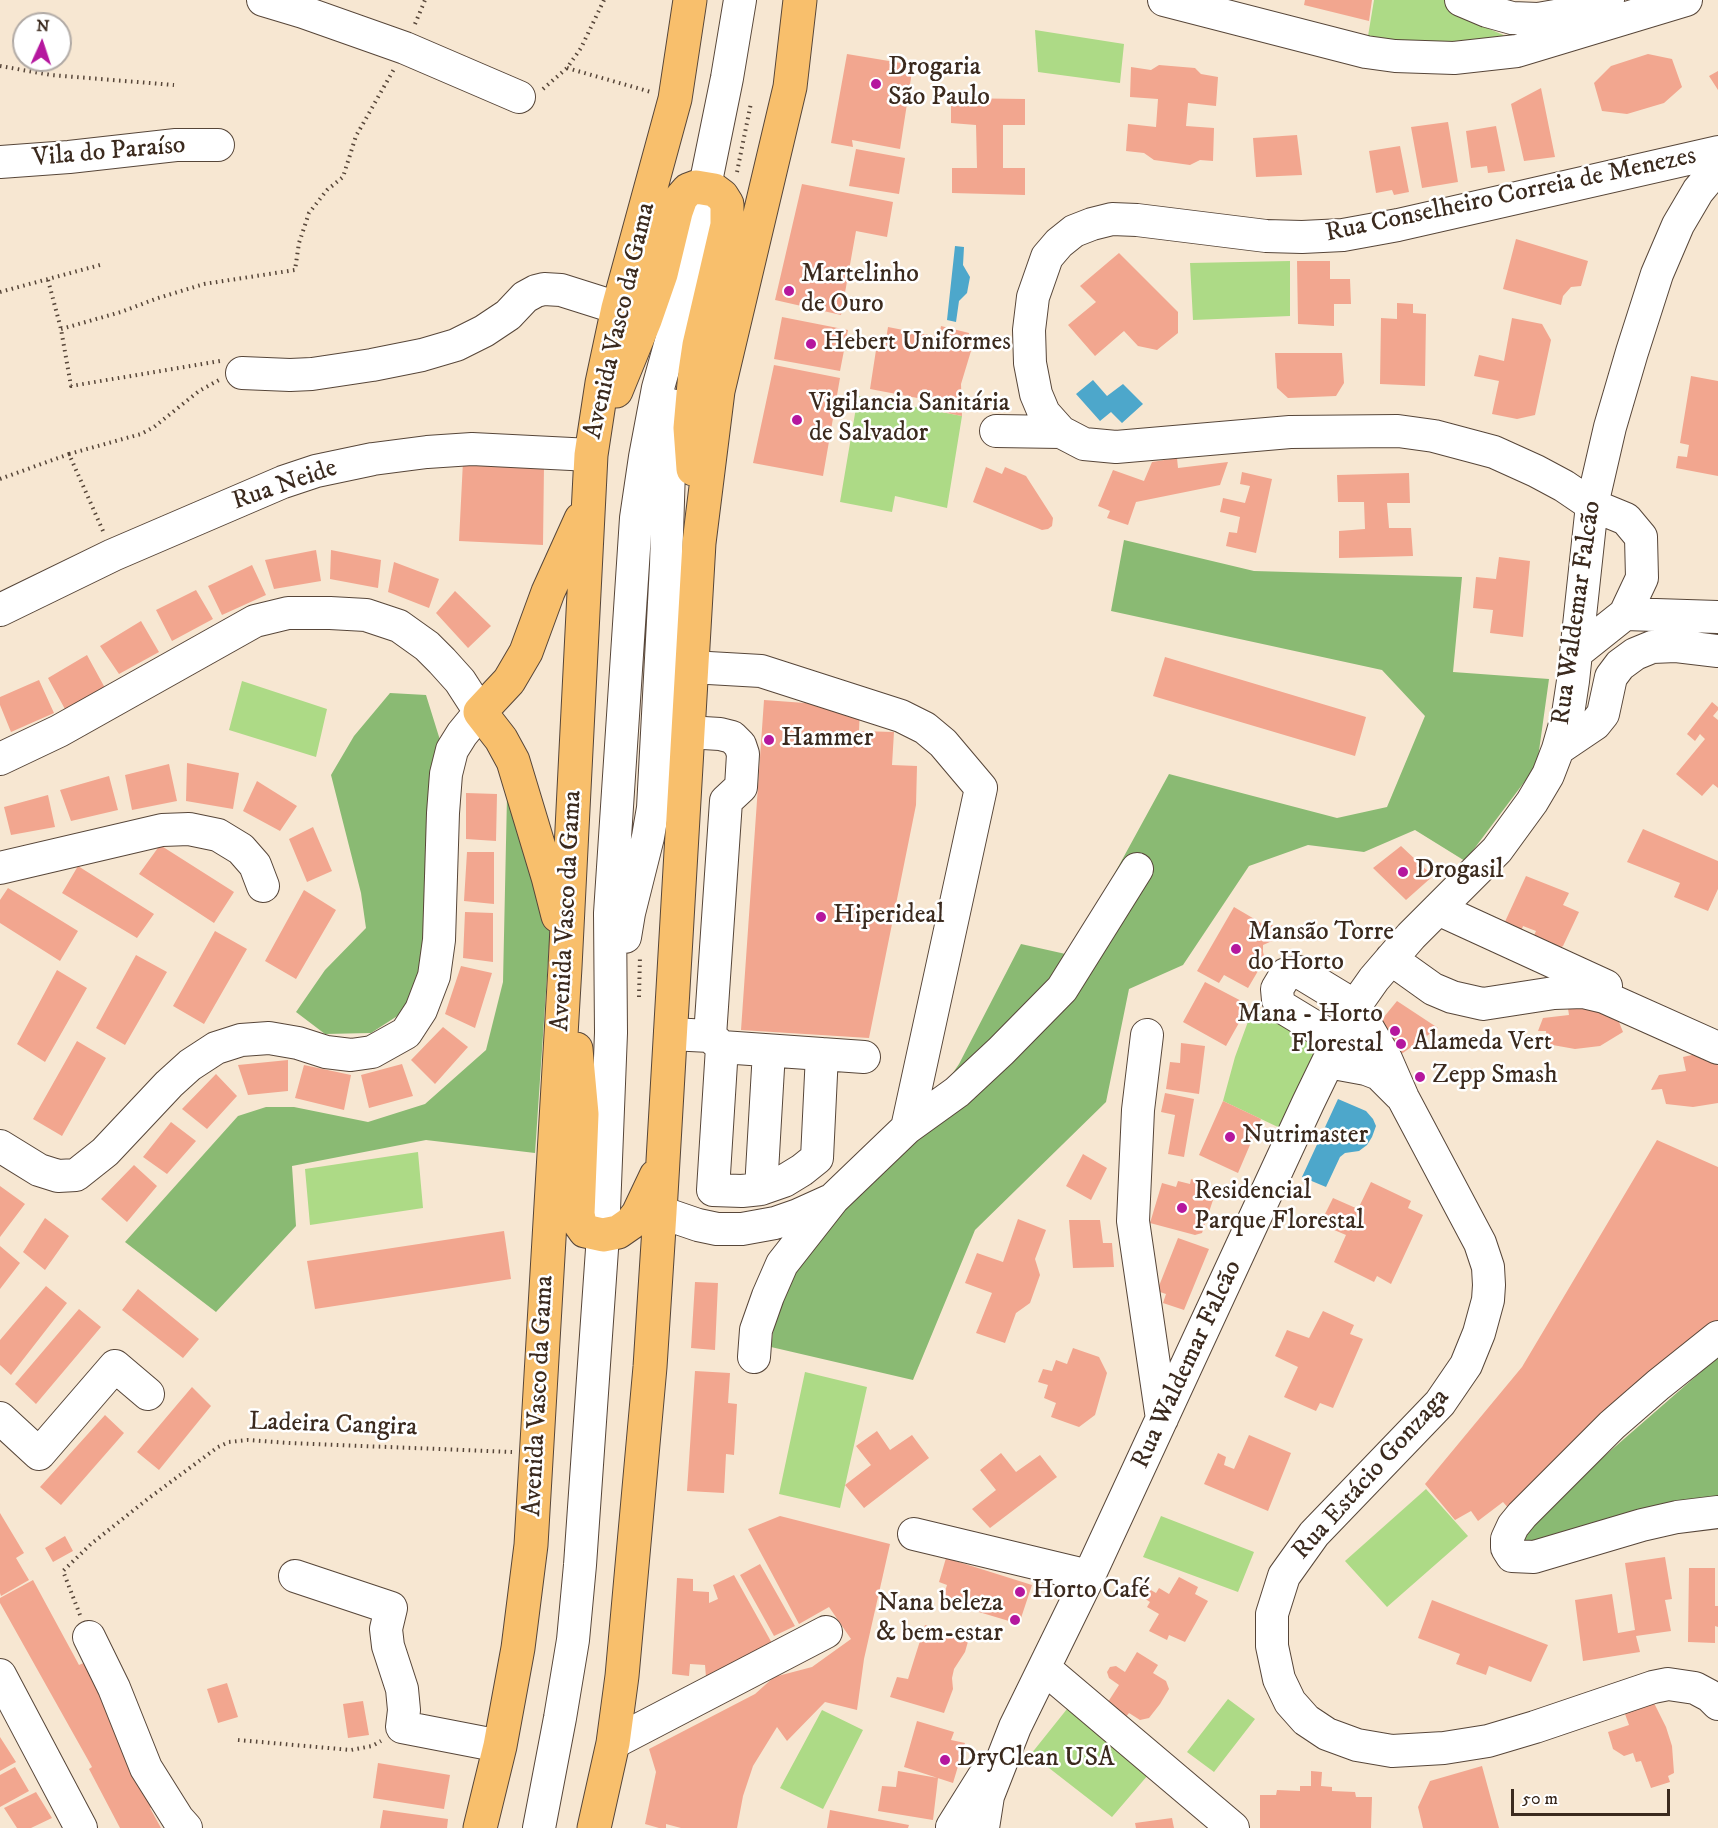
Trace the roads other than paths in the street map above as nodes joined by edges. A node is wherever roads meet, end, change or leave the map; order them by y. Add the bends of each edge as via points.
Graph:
1 (263, 0) edge
2 (690, 0) edge
3 (740, 0) edge
4 (800, 0) edge
5 (1461, 0) edge
6 (1608, 0) edge
7 (1686, 0) edge
8 (1172, 1) edge
9 (519, 97) road end
10 (218, 145) dead end
11 (1718, 152) edge
12 (0, 162) edge
13 (1718, 167) edge
14 (705, 187) junction
15 (618, 308) junction
16 (236, 375) road end
17 (996, 431) dead end
18 (1061, 432) junction
19 (591, 454) junction
20 (588, 504) junction
21 (1592, 504) junction
22 (699, 543) junction
23 (0, 610) edge
24 (1625, 614) junction
25 (1718, 617) edge
26 (1718, 651) edge
27 (1576, 653) junction
28 (691, 666) junction
29 (480, 712) junction
30 (687, 732) junction
31 (1558, 749) junction
32 (0, 759) edge
33 (0, 868) edge
34 (1137, 869) dead end
35 (263, 886) dead end
36 (1438, 909) junction
37 (565, 958) junction
38 (1391, 959) junction
39 (1606, 986) dead end
40 (1355, 1006) junction
41 (670, 1034) junction
42 (1147, 1035) dead end
43 (716, 1042) junction
44 (1718, 1048) edge
45 (769, 1050) junction
46 (1333, 1052) junction
47 (822, 1054) junction
48 (864, 1057) dead end
49 (1403, 1098) junction
50 (907, 1128) junction
51 (0, 1146) edge
52 (663, 1158) junction
53 (761, 1189) junction
54 (833, 1198) junction
55 (660, 1212) junction
56 (603, 1235) junction
57 (1718, 1337) edge
58 (754, 1357) dead end
59 (148, 1394) dead end
60 (0, 1418) edge
61 (1162, 1419) junction
62 (1718, 1512) edge
63 (914, 1534) dead end
64 (295, 1576) dead end
65 (1089, 1576) junction
66 (826, 1632) dead end
67 (88, 1637) road end
68 (1044, 1668) junction
69 (1, 1680) edge
70 (1718, 1704) edge
71 (613, 1743) junction
72 (500, 1746) junction
73 (81, 1828) edge
74 (186, 1828) edge
75 (480, 1828) edge
76 (539, 1828) edge
77 (594, 1828) edge
78 (966, 1828) edge
79 (1233, 1828) edge

1 - 9 street via 405,48
2 - 15 main road, Avenida Vasco da Gama via 675,99
3 - 14 street
4 - 22 main road via 790,87 718,391
5 - 6 street via 1512,18 1538,19
7 - 8 street via 1517,51 1454,58 1366,52
10 - 12 street, Vila do Paraíso via 176,145
11 - 18 street, Rua Conselheiro Correia de Menezes via 1343,235 1266,236 1112,219 1074,231 1047,257 1033,297 1029,330 1036,394 1044,413
13 - 21 street, Rua Waldemar Falcão via 1678,225 1657,274 1616,406
14 - 19 main road via 688,190 678,205 645,320
14 - 22 main road via 722,196 728,211 699,345 692,398 690,428
14 - 56 street via 680,309 658,388 636,518 610,913 611,1033
15 - 16 street via 561,290 536,291 484,332 422,355 312,374
15 - 19 main road, Avenida Vasco da Gama
17 - 18 street
18 - 21 street, Rua Conselheiro Correia de Menezes via 1084,444 1116,447 1290,432 1407,432 1494,452
19 - 20 main road, Avenida Vasco da Gama
19 - 23 street, Rua Neide via 472,449 373,459 316,471 113,555
20 - 29 main road via 526,652 509,681
20 - 37 main road, Avenida Vasco da Gama
21 - 24 street, Rua Conselheiro Correia de Menezes via 1626,519 1641,537 1642,578
21 - 27 street, Rua Waldemar Falcão
22 - 28 main road
24 - 25 street
24 - 27 street
26 - 31 street via 1676,646 1652,647 1635,654 1611,677 1603,714 1595,724
27 - 31 street, Rua Waldemar Falcão via 1568,714
28 - 30 main road
28 - 50 street via 761,671 901,716 944,743 981,788
29 - 32 street via 442,661 399,626 366,615 288,613 255,621 59,731
29 - 37 main road via 513,761 548,877
29 - 51 street via 452,750 446,774 435,976 406,1033 372,1052 351,1055 269,1038 241,1040 216,1048 169,1084 105,1152 76,1175 58,1176 39,1170
30 - 41 main road
30 - 43 street via 732,737 743,754 741,787 726,801
31 - 36 street, Rua Waldemar Falcão via 1548,775 1515,828
33 - 35 street via 162,830 189,829 218,835 241,849 255,865
34 - 50 street via 1062,989 957,1092
36 - 38 street, Rua Waldemar Falcão
36 - 39 street
37 - 56 main road via 582,1114 578,1214 585,1231
37 - 72 main road, Avenida Vasco da Gama via 531,1545
38 - 40 street, Rua Waldemar Falcão
38 - 44 street via 1433,989 1452,997 1483,1004 1583,992 1604,997
40 - 46 street, Rua Waldemar Falcão
40 - 46 street via 1299,972 1286,974 1276,989 1282,1007
40 - 49 street, Rua Estácio Gonzaga
41 - 43 street
41 - 52 main road
42 - 61 street via 1138,1110 1133,1221
43 - 45 street
43 - 53 street via 713,1190
45 - 47 street
45 - 53 street
46 - 49 street, Rua Estácio Gonzaga via 1379,1074
46 - 61 street, Rua Waldemar Falcão
47 - 48 street
47 - 53 street via 817,1158 784,1181
49 - 70 street, Rua Estácio Gonzaga via 1480,1243 1488,1268 1488,1300 1466,1365 1440,1403 1314,1534 1284,1576 1272,1614 1272,1646 1290,1702 1306,1720 1327,1734 1357,1745 1392,1751 1488,1741 1668,1684 1695,1688
50 - 54 street
52 - 55 main road
52 - 56 main road via 631,1223 618,1232
54 - 55 street via 790,1218 742,1229 717,1229
54 - 58 street via 782,1264 756,1330
55 - 71 main road via 650,1367
56 - 76 street via 573,1640
57 - 62 street via 1612,1425 1522,1515 1507,1539 1507,1548 1512,1556 1533,1557 1642,1525
59 - 60 street via 115,1366 39,1454
61 - 65 street, Rua Waldemar Falcão
63 - 65 street
64 - 72 street via 391,1608 386,1629 402,1689 402,1727
65 - 68 street, Rua Waldemar Falcão
66 - 71 street
67 - 74 street via 114,1688 146,1768
68 - 78 street, Rua Waldemar Falcão via 1015,1727 984,1810
68 - 79 street
69 - 73 street
71 - 77 main road
72 - 75 main road, Avenida Vasco da Gama

